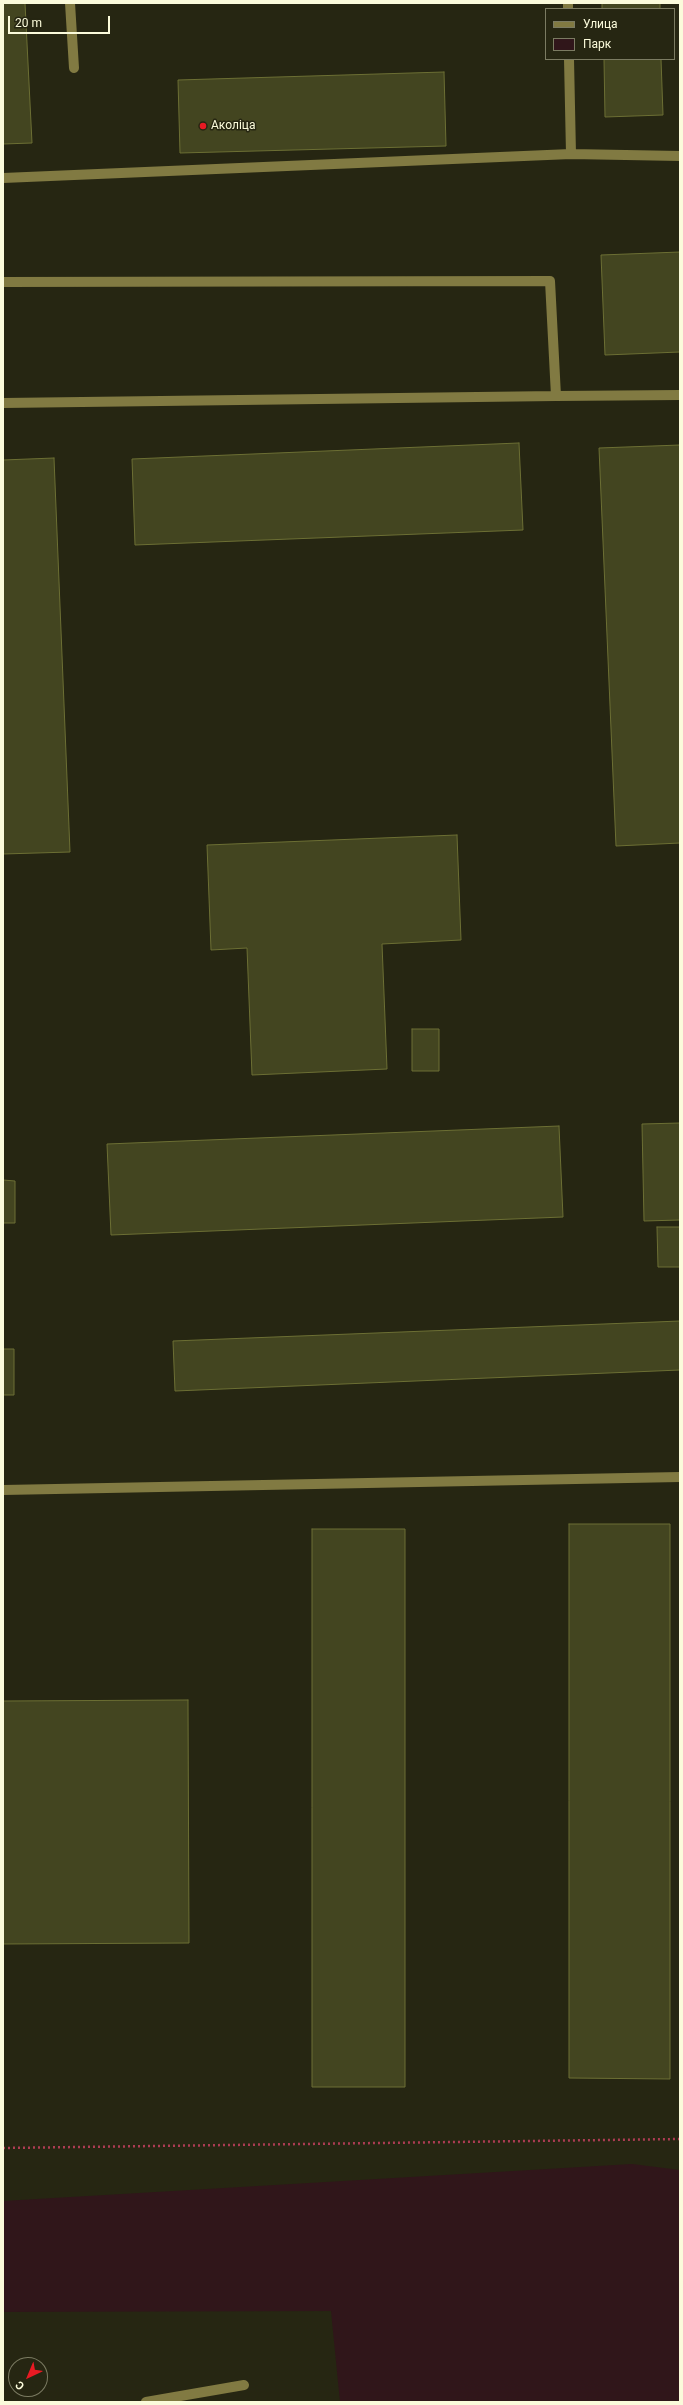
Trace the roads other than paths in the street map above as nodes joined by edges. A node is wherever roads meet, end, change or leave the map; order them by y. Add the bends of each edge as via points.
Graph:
1 (70, 3) edge
2 (569, 60) edge
3 (74, 68) dead end
4 (571, 154) junction
5 (680, 156) edge
6 (3, 178) edge
7 (3, 282) edge
8 (680, 395) edge
9 (556, 396) junction
10 (3, 403) edge
11 (680, 1477) edge
12 (3, 1490) edge
13 (244, 2385) dead end
14 (146, 2402) edge

1 - 3 street
2 - 4 street
4 - 5 street
4 - 6 street
7 - 9 street via 550,280
8 - 9 street
9 - 10 street
11 - 12 street
13 - 14 street

